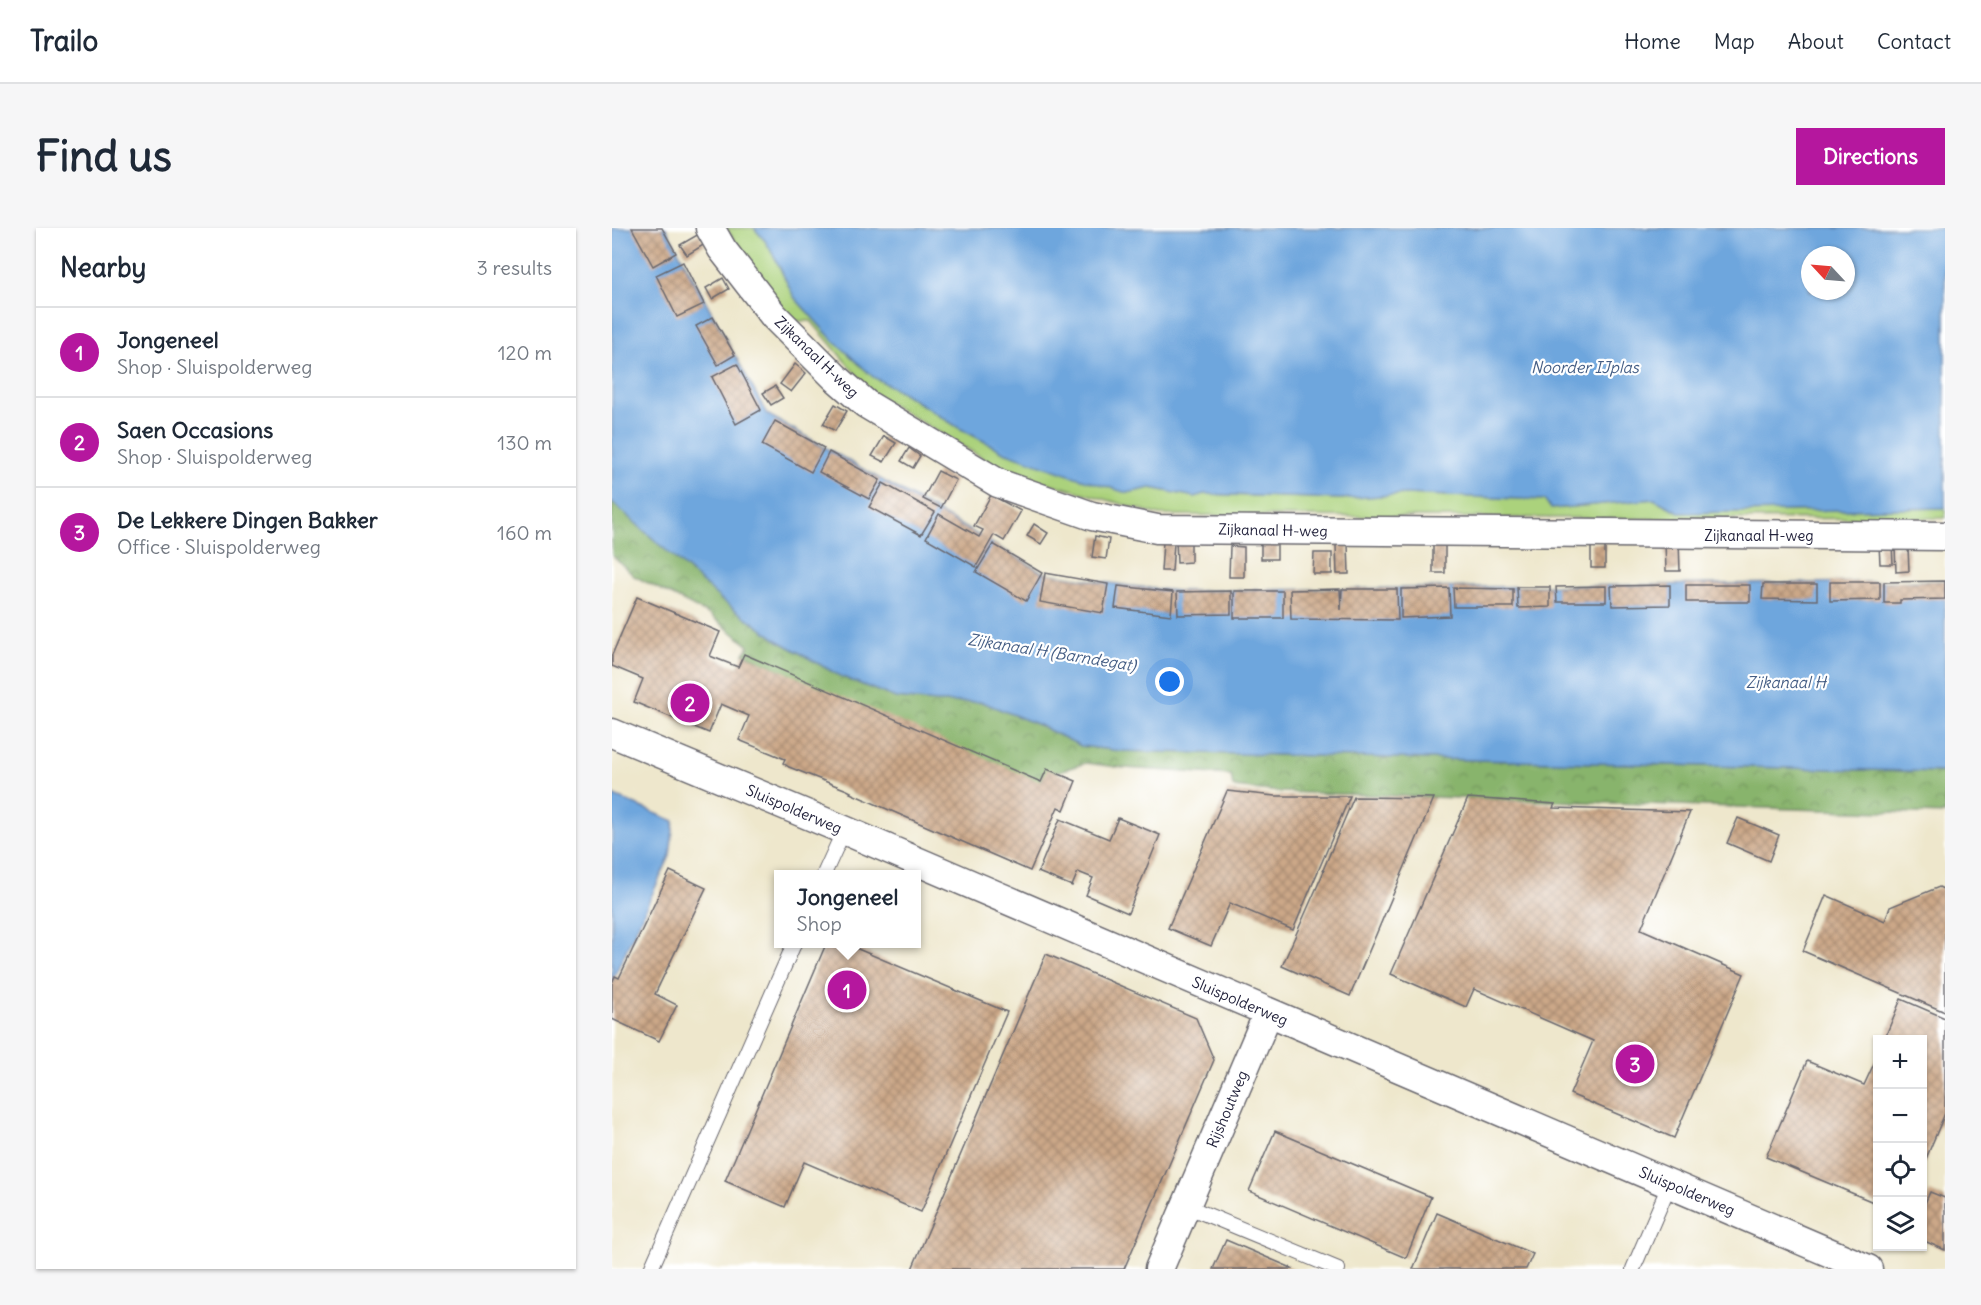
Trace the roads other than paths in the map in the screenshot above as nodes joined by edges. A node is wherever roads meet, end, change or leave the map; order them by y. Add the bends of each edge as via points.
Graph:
1 (710, 228) edge
2 (1945, 536) edge
3 (612, 733) edge
4 (844, 830) junction
5 (826, 870) edge
6 (792, 948) edge
7 (1268, 1013) junction
8 (1670, 1184) junction
9 (1186, 1206) junction
10 (651, 1269) edge
11 (1159, 1269) edge
12 (1338, 1269) edge
13 (1633, 1269) edge
14 (1868, 1269) edge

1 - 2 street, Zijkanaal H-weg via 774,316 866,404 998,483 1092,516 1157,529
3 - 4 street, Sluispolderweg
4 - 5 lane
4 - 7 street, Sluispolderweg
6 - 10 lane
7 - 8 street, Sluispolderweg
7 - 9 street, Rijshoutweg
8 - 13 lane
8 - 14 street, Sluispolderweg
9 - 11 street, Rijshoutweg
9 - 12 lane

